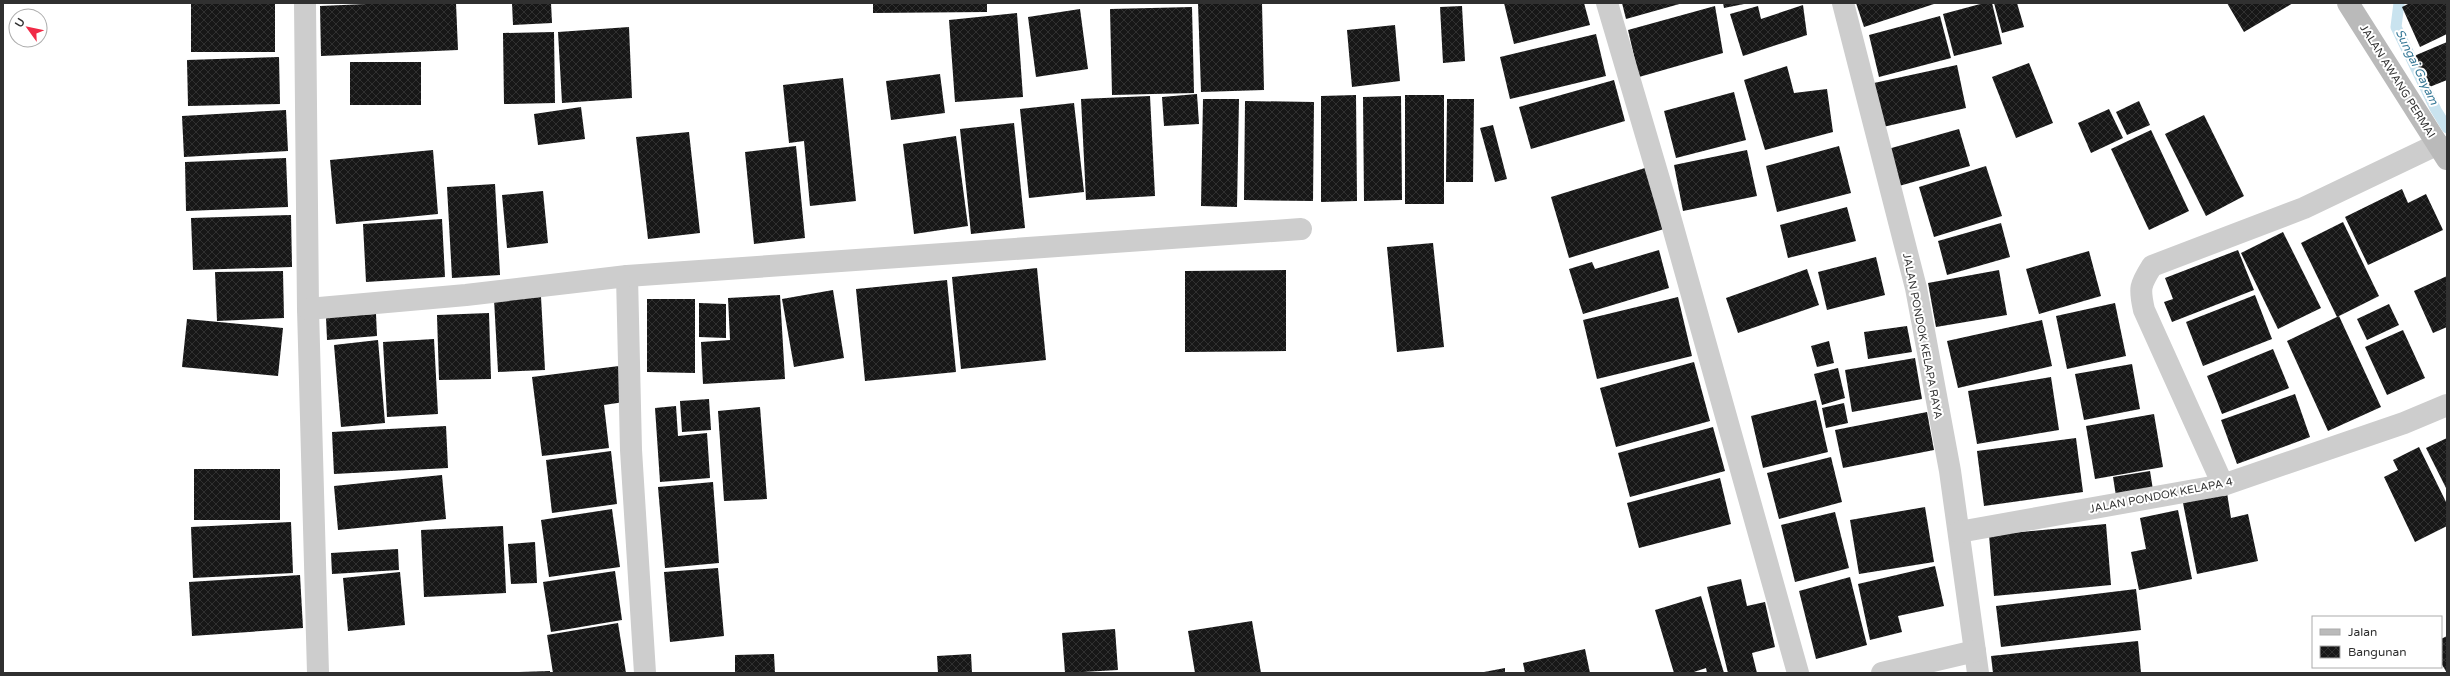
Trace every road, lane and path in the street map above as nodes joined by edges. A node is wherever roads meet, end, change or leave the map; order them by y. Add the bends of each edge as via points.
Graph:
1 (305, 3) edge
2 (1606, 3) edge
3 (1843, 3) edge
4 (2348, 3) edge
5 (2442, 152) edge
6 (1301, 229) dead end
7 (627, 276) junction
8 (308, 309) junction
9 (2447, 405) edge
10 (2223, 485) junction
11 (1959, 532) junction
12 (1975, 651) junction
13 (318, 673) edge
14 (645, 673) edge
15 (1798, 673) edge
16 (1882, 673) edge
17 (1978, 673) edge

1 - 8 street
2 - 15 street via 1668,206
3 - 11 street, JALAN PONDOK KELAPA RAYA via 1916,288
4 - 5 street, JALAN AWANG PERMAI
5 - 10 street via 2152,266 2142,281 2140,291 2144,310
6 - 7 street
7 - 8 street via 466,295
7 - 14 street via 631,450
8 - 13 street
9 - 10 street, JALAN PONDOK KELAPA 4 via 2404,423
10 - 11 street, JALAN PONDOK KELAPA 4
11 - 12 street, JALAN PONDOK KELAPA RAYA
12 - 16 street
12 - 17 street, JALAN PONDOK KELAPA RAYA

